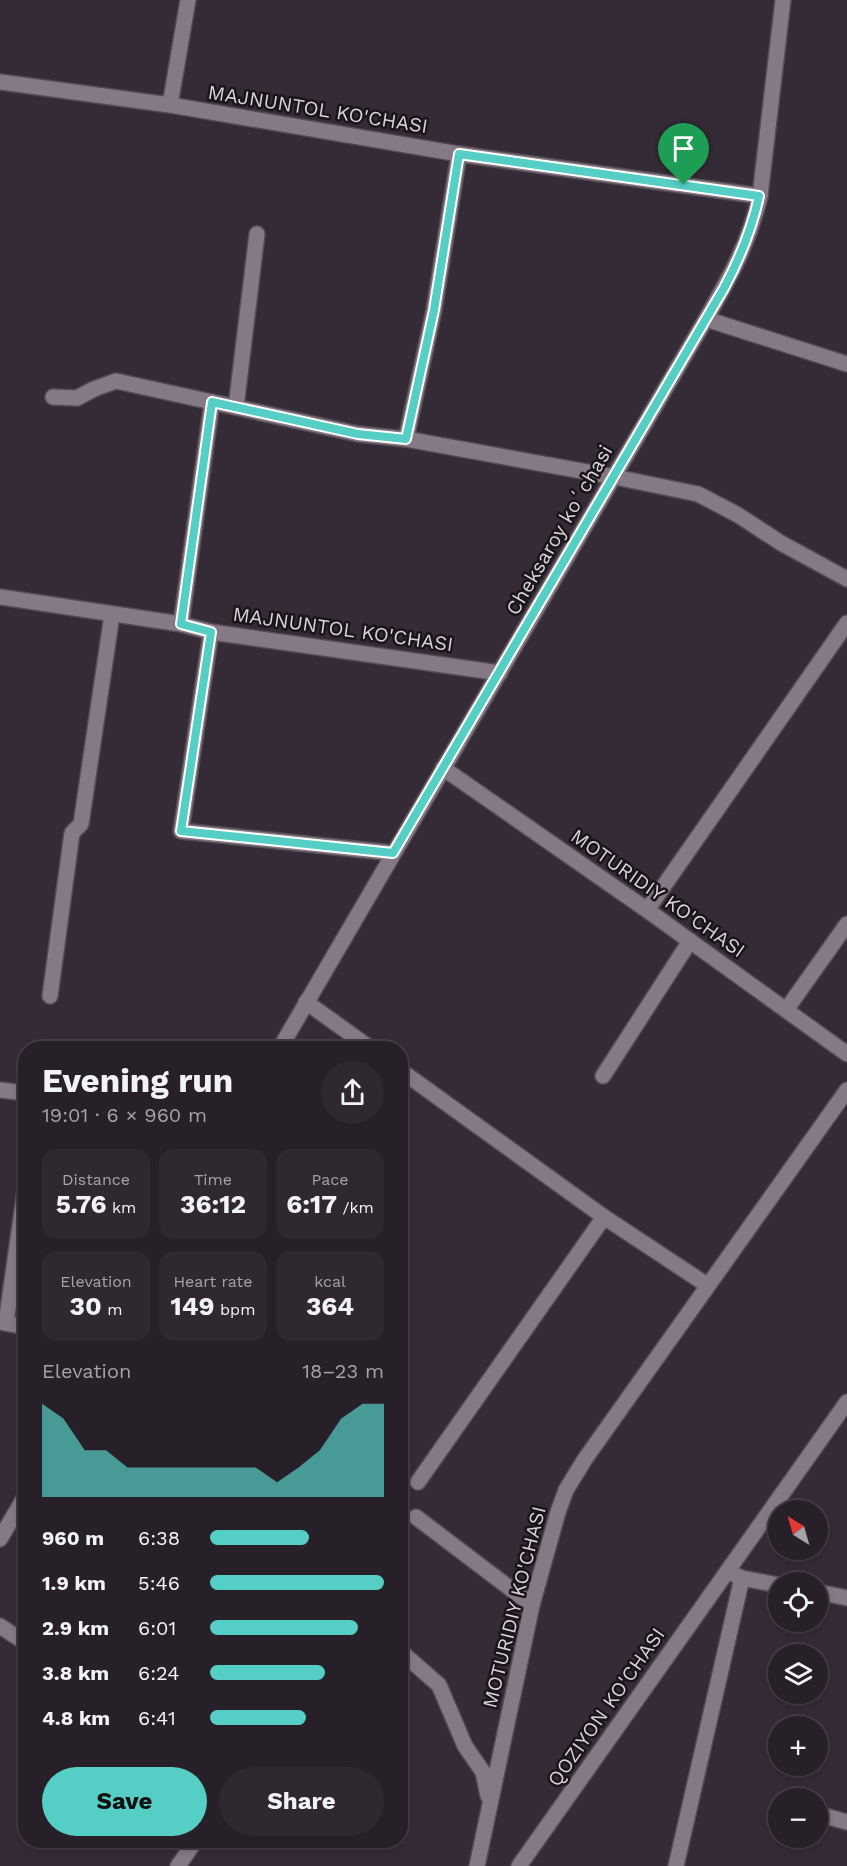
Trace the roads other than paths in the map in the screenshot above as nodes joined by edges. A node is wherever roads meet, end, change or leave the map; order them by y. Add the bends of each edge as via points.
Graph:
1 (188, 0) edge
2 (783, 0) edge
3 (0, 82) edge
4 (170, 105) junction
5 (459, 154) junction
6 (759, 196) junction
7 (257, 234) dead end
8 (706, 319) junction
9 (847, 364) edge
10 (53, 397) dead end
11 (212, 402) junction
12 (236, 407) junction
13 (406, 439) junction
14 (615, 477) junction
15 (847, 579) edge
16 (0, 597) edge
17 (112, 615) junction
18 (847, 623) edge
19 (181, 624) junction
20 (211, 632) junction
21 (500, 673) junction
22 (443, 768) junction
23 (393, 853) junction
24 (647, 910) junction
25 (847, 924) edge
26 (690, 941) junction
27 (50, 996) dead end
28 (306, 1002) junction
29 (786, 1010) junction
30 (284, 1041) edge
31 (360, 1041) edge
32 (847, 1054) edge
33 (408, 1076) edge
34 (603, 1077) dead end
35 (0, 1090) edge
36 (847, 1090) edge
37 (18, 1092) edge
38 (604, 1217) junction
39 (18, 1231) edge
40 (707, 1285) junction
41 (3, 1322) edge
42 (18, 1325) edge
43 (847, 1402) edge
44 (418, 1482) dead end
45 (18, 1509) edge
46 (416, 1516) dead end
47 (0, 1539) edge
48 (727, 1572) junction
49 (742, 1578) junction
50 (768, 1583) edge
51 (828, 1594) edge
52 (847, 1598) edge
53 (532, 1605) junction
54 (0, 1626) edge
55 (18, 1638) edge
56 (408, 1659) edge
57 (490, 1802) junction
58 (828, 1817) edge
59 (847, 1822) edge
60 (190, 1848) edge
61 (178, 1866) edge
62 (477, 1866) edge
63 (520, 1866) edge
64 (676, 1866) edge

1 - 4 street
2 - 6 street, Cheksaroy koʻchasi
3 - 4 street, MAJNUNTOL KO'CHASI
4 - 5 street, MAJNUNTOL KO'CHASI
5 - 6 street, MAJNUNTOL KO'CHASI
5 - 13 street via 434,310
6 - 8 street, Cheksaroy koʻchasi via 740,258
7 - 12 street
8 - 9 street
8 - 14 street, Cheksaroy koʻchasi
10 - 11 street via 77,398 116,381
11 - 12 street
11 - 19 street
12 - 13 street via 358,434
13 - 14 street
14 - 15 street via 698,494
14 - 21 street, Cheksaroy koʻchasi
16 - 17 street, MAJNUNTOL KO'CHASI
17 - 19 street, MAJNUNTOL KO'CHASI
17 - 27 street via 81,824 72,833
18 - 24 street
19 - 20 street, MAJNUNTOL KO'CHASI
20 - 21 street, MAJNUNTOL KO'CHASI
20 - 23 street via 181,831
21 - 22 street, Cheksaroy koʻchasi
22 - 23 street, Cheksaroy koʻchasi
22 - 24 street, MOTURIDIY KO'CHASI
23 - 28 street, Cheksaroy koʻchasi
24 - 26 street, MOTURIDIY KO'CHASI
25 - 29 street
26 - 29 street, MOTURIDIY KO'CHASI
26 - 34 street
28 - 30 street, Cheksaroy koʻchasi
28 - 31 street
29 - 32 street, MOTURIDIY KO'CHASI
33 - 38 street
35 - 37 street
36 - 40 street, MOTURIDIY KO'CHASI
38 - 40 street
38 - 44 street
39 - 41 street
40 - 53 street, MOTURIDIY KO'CHASI via 566,1490
41 - 42 street
43 - 48 street, QOZIYON KO'CHASI
45 - 47 street
46 - 53 street
48 - 49 street
48 - 63 street, QOZIYON KO'CHASI
49 - 50 street
49 - 64 street
51 - 52 street
53 - 57 street, MOTURIDIY KO'CHASI
54 - 55 street
56 - 57 street, MOTURIDIY KO'CHASI via 439,1685 465,1746 483,1772
57 - 62 street, MOTURIDIY KO'CHASI
58 - 59 street
60 - 61 street

